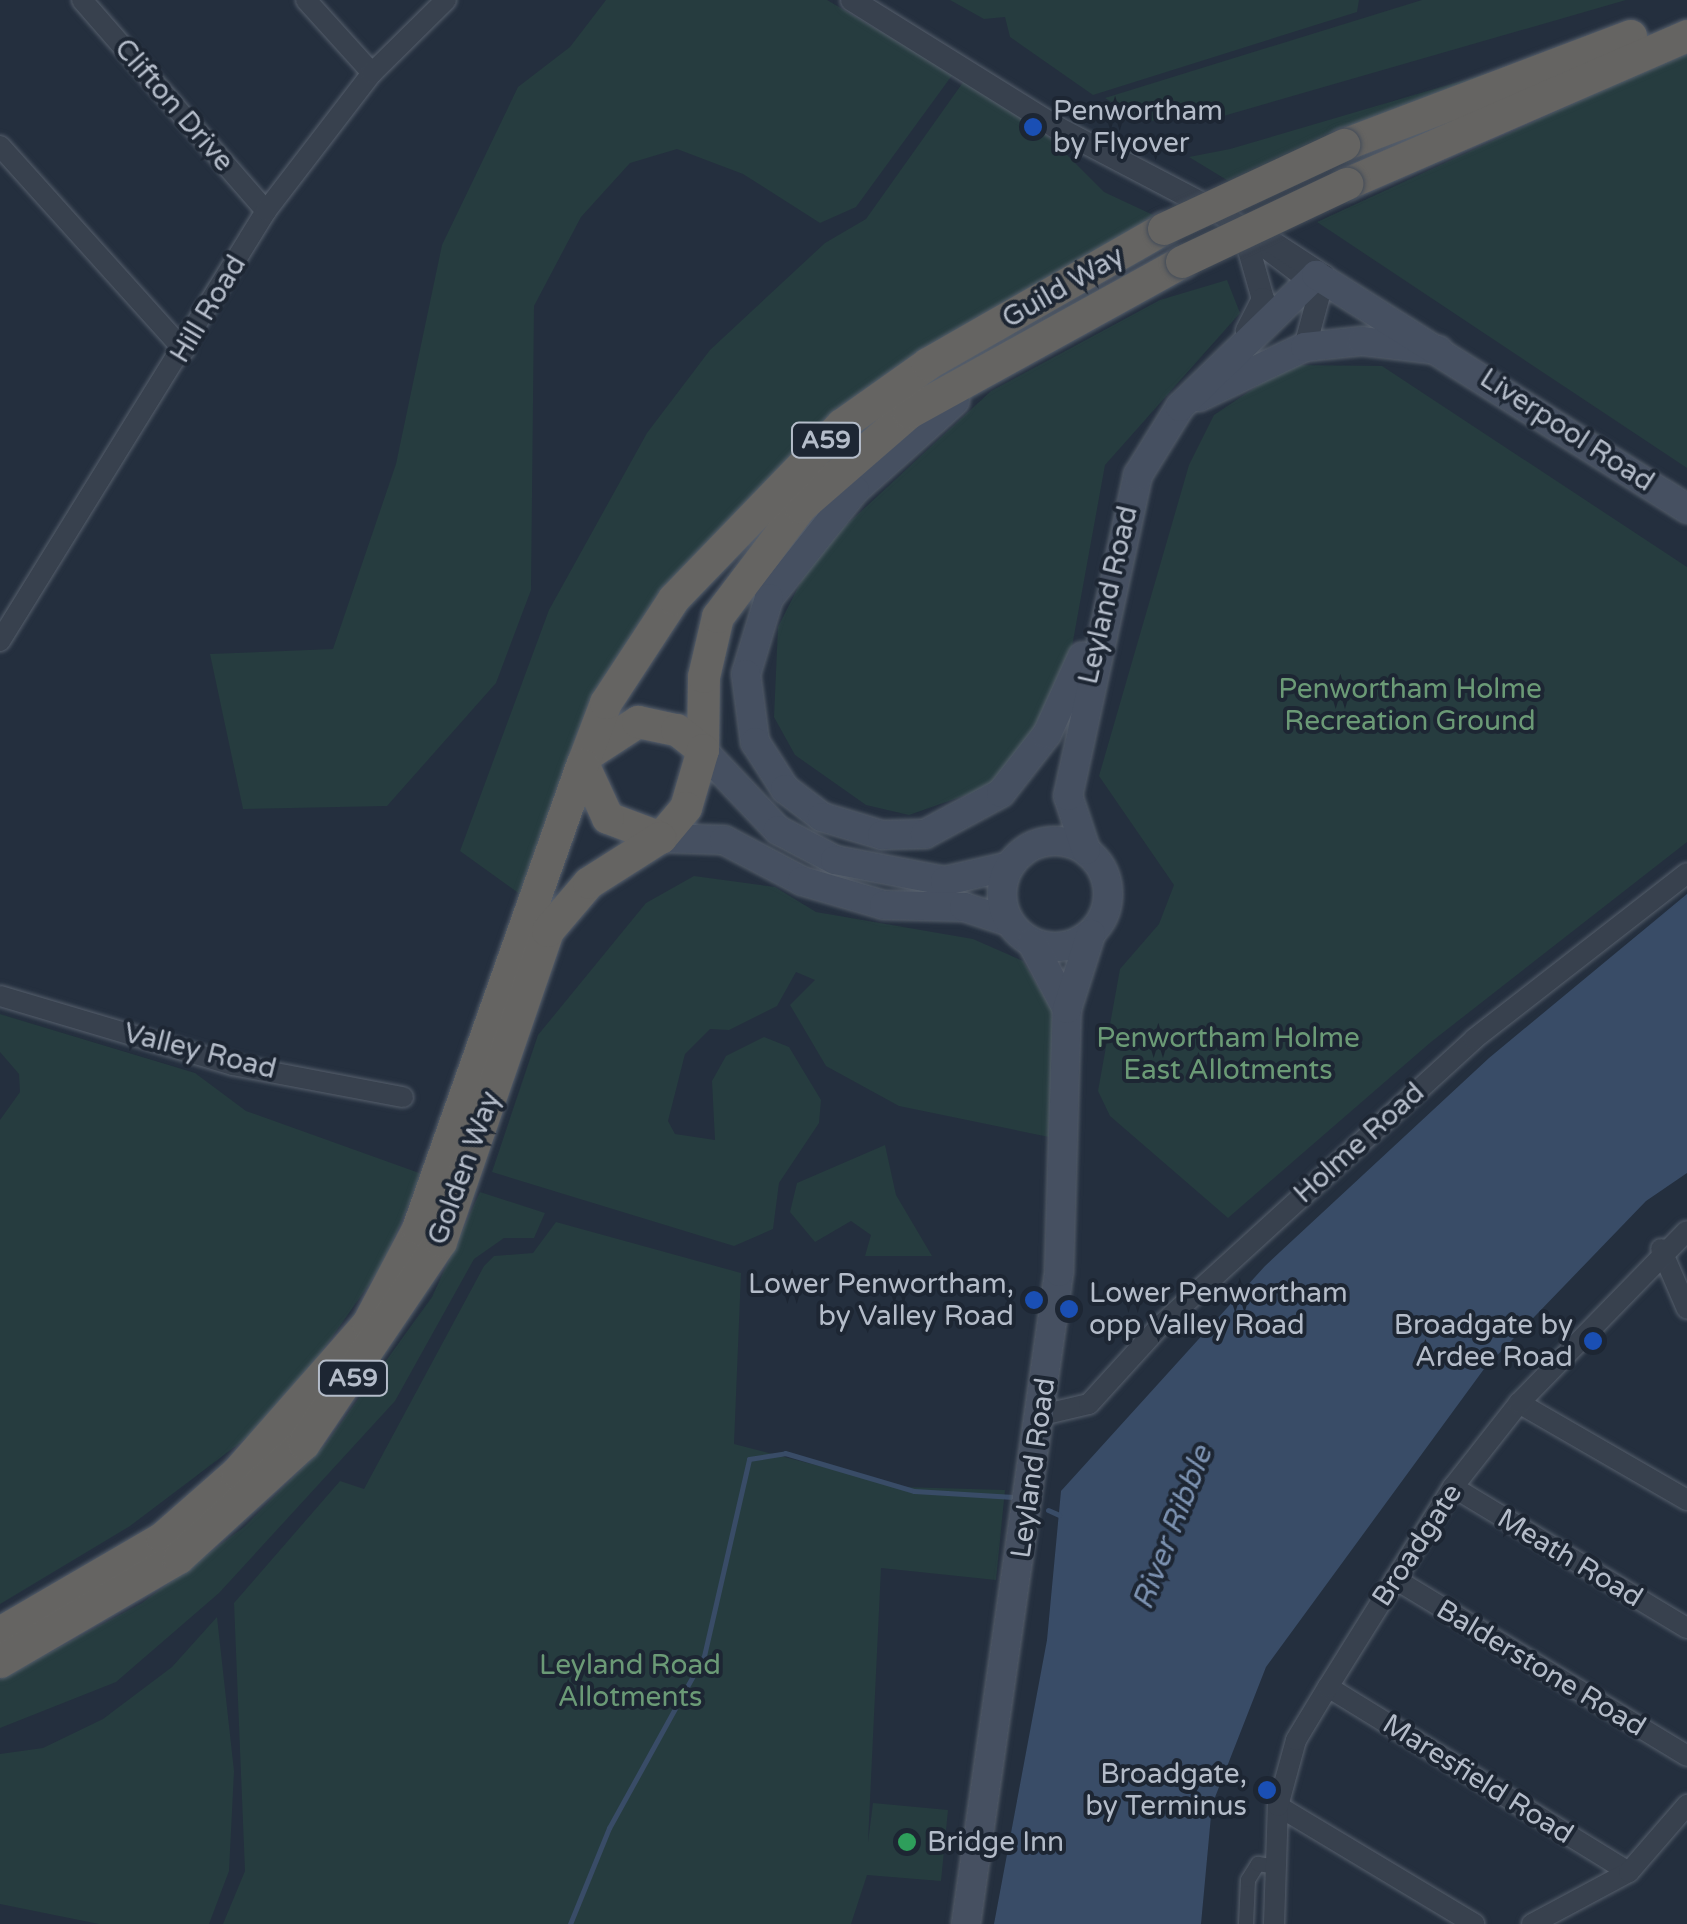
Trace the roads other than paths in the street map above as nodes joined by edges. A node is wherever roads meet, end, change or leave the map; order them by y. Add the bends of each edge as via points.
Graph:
1 (82, 0) edge
2 (306, 0) edge
3 (446, 0) edge
4 (852, 0) edge
5 (1687, 16) edge
6 (1687, 36) edge
7 (372, 73) junction
8 (0, 146) edge
9 (266, 211) junction
10 (1242, 228) junction
11 (1318, 281) junction
12 (1036, 340) junction
13 (1304, 347) junction
14 (184, 350) junction
15 (1231, 350) junction
16 (1447, 351) junction
17 (1180, 407) junction
18 (1687, 508) edge
19 (1097, 631) junction
20 (0, 641) edge
21 (703, 751) junction
22 (585, 759) junction
23 (1068, 796) junction
24 (661, 838) junction
25 (1086, 850) junction
26 (1018, 858) junction
27 (1687, 873) edge
28 (1010, 922) junction
29 (1092, 934) junction
30 (1032, 943) junction
31 (0, 996) edge
32 (1067, 1008) junction
33 (403, 1097) dead end
34 (1687, 1231) edge
35 (1660, 1250) junction
36 (1687, 1309) edge
37 (1519, 1403) junction
38 (1042, 1415) junction
39 (1453, 1487) junction
40 (1687, 1500) edge
41 (1395, 1579) junction
42 (1687, 1628) edge
43 (0, 1632) edge
44 (0, 1662) edge
45 (1328, 1687) junction
46 (1687, 1756) edge
47 (1687, 1805) edge
48 (1278, 1806) junction
49 (1278, 1868) junction
50 (1629, 1872) junction
51 (966, 1924) edge
52 (1246, 1924) edge
53 (1274, 1924) edge
54 (1474, 1924) edge
55 (1532, 1924) edge

1 - 9 street, Clifton Drive
2 - 7 street
3 - 7 street, Hill Road
4 - 10 street, Liverpool Road via 1056,127 1172,184
5 - 22 highway, Guild Way / A59, bridge via 1344,145 1164,229 928,364 842,425 674,599 606,703
6 - 12 highway, Guild Way / A59, bridge via 1347,184
7 - 9 street, Hill Road
8 - 14 street
9 - 14 street, Hill Road
10 - 11 street, Liverpool Road
10 - 15 street via 1262,309
11 - 13 street
11 - 15 main road, Leyland Road
11 - 16 main road, Liverpool Road
12 - 19 main road via 924,424 799,556 754,632 745,712 770,769 802,805 841,826 925,834 974,814 1024,767
12 - 21 highway, Guild Way / A59 via 909,413 754,558 708,645
13 - 16 main road via 1362,341
13 - 17 main road
14 - 20 street, Hill Road
15 - 17 main road, Leyland Road
16 - 18 main road, Liverpool Road
17 - 19 main road, Leyland Road via 1138,475
19 - 23 main road, Leyland Road
21 - 22 highway via 677,730 638,722
21 - 24 highway, A59 via 686,808
21 - 26 main road via 778,830 835,860 945,881
22 - 24 highway via 608,818
22 - 43 highway, Golden Way / A59 via 418,1230 368,1324 250,1460 163,1538
23 - 25 main road, Leyland Road
23 - 26 main road, Leyland Road
24 - 28 main road via 724,840 802,880 884,904 964,906
24 - 44 highway, Golden Way / A59 via 590,883 548,931 441,1242 304,1444 179,1558
25 - 26 main road via 1062,841
25 - 29 main road via 1108,891
26 - 28 main road via 1002,894
27 - 38 street, Holme Road via 1474,1039 1159,1328 1090,1404
28 - 30 main road
29 - 30 main road via 1063,948
29 - 32 main road, Leyland Road
30 - 32 main road, Leyland Road
31 - 33 street, Valley Road via 233,1065
32 - 38 main road, Leyland Road via 1066,1158
34 - 35 street, Broadgate
35 - 36 street
35 - 37 street, Broadgate
37 - 39 street, Broadgate
37 - 40 street
38 - 51 main road, Leyland Road
39 - 41 street, Broadgate
39 - 42 street, Meath Road
41 - 45 street, Broadgate
41 - 46 street, Balderstone Road
45 - 48 street, Broadgate via 1296,1740
45 - 50 street, Maresfield Road
47 - 50 street
48 - 49 street, Broadgate
48 - 54 street
49 - 52 street via 1258,1864 1248,1880
49 - 53 street, Broadgate
50 - 55 street

